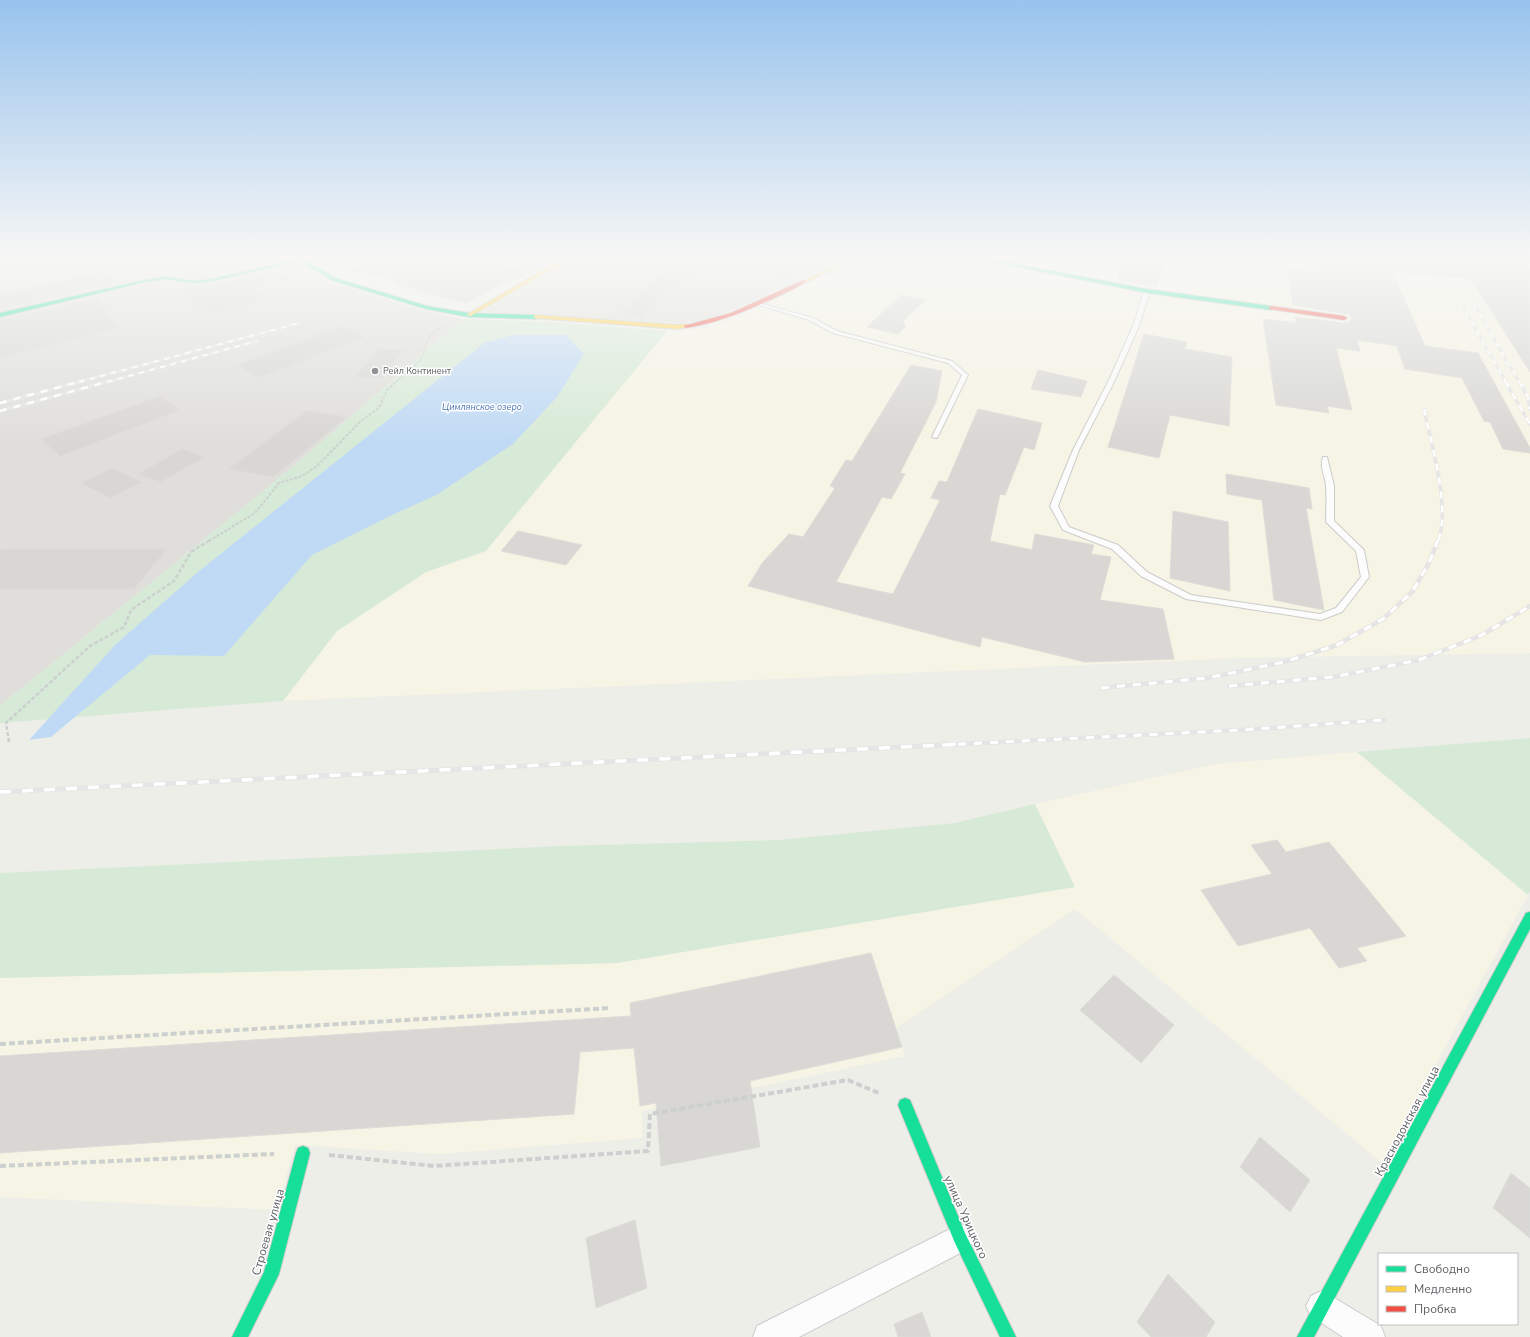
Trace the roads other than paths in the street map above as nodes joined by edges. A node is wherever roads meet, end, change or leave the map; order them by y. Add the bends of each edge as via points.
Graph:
1 (572, 319) edge
2 (716, 319) edge
3 (812, 319) edge
4 (1138, 319) edge
5 (935, 437) dead end
6 (1324, 458) dead end
7 (1530, 917) edge
8 (905, 1105) road end
9 (303, 1153) road end
10 (960, 1238) junction
11 (1321, 1306) junction
12 (240, 1337) edge
13 (768, 1337) edge
14 (1008, 1337) edge
15 (1305, 1337) edge
16 (1370, 1337) edge

1 - 2 street via 679,327
3 - 5 lane via 835,332 950,362 964,375
4 - 6 lane via 1112,380 1076,450 1054,506 1066,528 1115,547 1144,574 1189,596 1321,617 1339,610 1365,577 1360,550 1330,522 1330,486
7 - 11 street, Краснодонская улица
8 - 10 street, улица Урицкого
9 - 12 street, Строевая улица via 271,1274
10 - 13 street
10 - 14 street, улица Урицкого
11 - 15 street, Краснодонская улица
11 - 16 street

